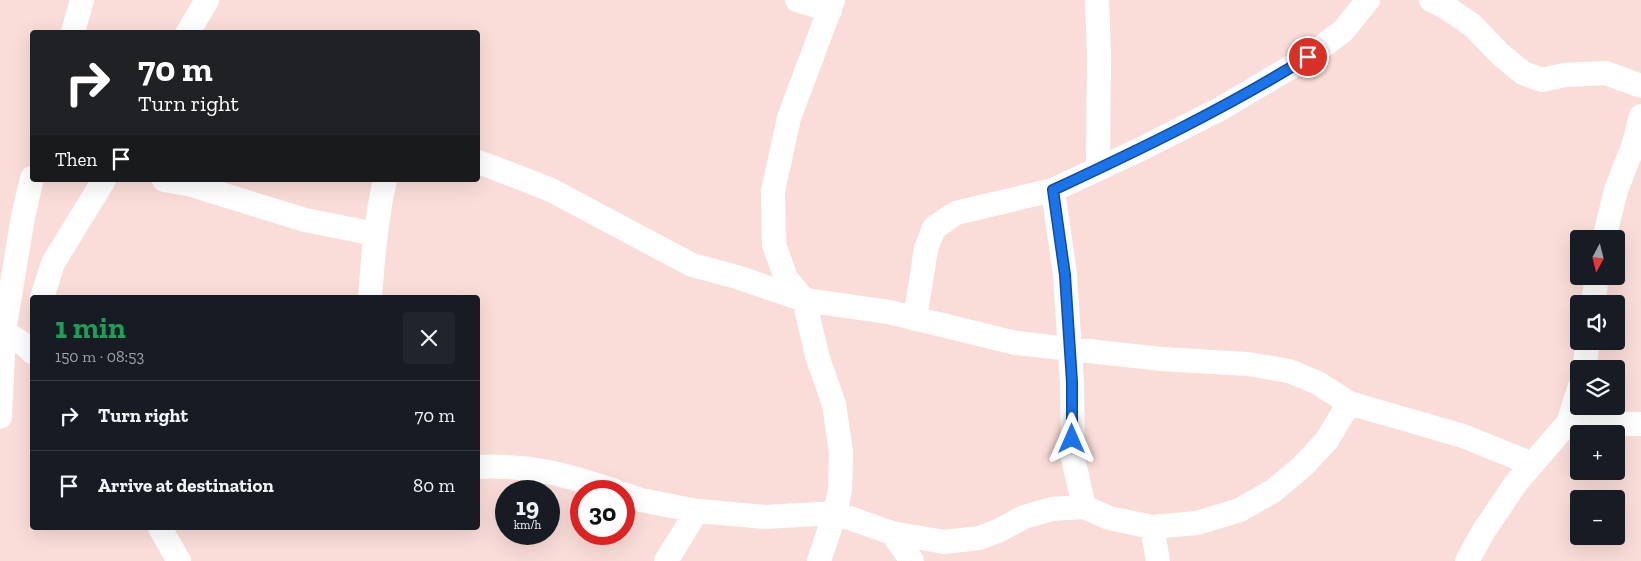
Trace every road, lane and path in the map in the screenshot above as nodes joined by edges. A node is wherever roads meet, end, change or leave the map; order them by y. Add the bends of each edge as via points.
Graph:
1 (82, 0) edge
2 (207, 0) edge
3 (797, 0) edge
4 (1097, 0) edge
5 (1368, 0) edge
6 (1431, 0) edge
7 (831, 5) edge
8 (74, 30) edge
9 (189, 30) edge
10 (1641, 86) edge
11 (1641, 116) edge
12 (1637, 154) edge
13 (480, 163) edge
14 (1098, 169) junction
15 (31, 182) edge
16 (103, 182) edge
17 (175, 182) edge
18 (385, 182) edge
19 (1053, 190) junction
20 (1606, 230) edge
21 (375, 234) junction
22 (43, 295) edge
23 (370, 295) edge
24 (804, 300) junction
25 (915, 319) junction
26 (2, 330) edge
27 (30, 341) edge
28 (1070, 350) junction
29 (1349, 403) junction
30 (1571, 415) edge
31 (0, 417) edge
32 (1568, 423) junction
33 (1641, 424) edge
34 (1532, 464) junction
35 (480, 466) edge
36 (583, 480) edge
37 (635, 498) edge
38 (1084, 507) junction
39 (697, 511) junction
40 (835, 513) junction
41 (1152, 527) junction
42 (161, 530) edge
43 (892, 533) junction
44 (179, 561) edge
45 (666, 561) edge
46 (819, 561) edge
47 (912, 561) edge
48 (1158, 561) edge
49 (1467, 561) edge

1 - 8 street
2 - 9 street
3 - 7 street
4 - 14 street
5 - 14 street via 1344,30 1270,81
6 - 10 street via 1472,25 1523,73 1542,80 1564,75 1606,73
7 - 24 street via 789,118 773,191 774,245 786,278
11 - 12 street
12 - 20 street via 1616,190
13 - 24 street via 551,190 692,265
14 - 19 street
15 - 26 street
16 - 22 street via 53,263
17 - 21 street via 304,220
18 - 21 street
19 - 25 street via 956,213 934,228 926,249
19 - 28 street via 1065,275
21 - 23 street
24 - 25 street via 889,312
24 - 40 street via 818,359 834,404 841,452 840,490
25 - 28 street via 1016,343
26 - 27 street
26 - 31 street
28 - 29 street via 1248,364 1289,371 1318,383
28 - 38 street via 1073,458
29 - 34 street via 1463,436
29 - 41 street via 1327,440 1273,491 1240,510 1197,523
30 - 32 street
32 - 33 street
32 - 34 street
34 - 49 street via 1488,524
35 - 36 street via 541,469
37 - 39 street
38 - 41 street via 1109,518
38 - 43 street via 1052,509 1024,517 979,538 944,542
39 - 40 street via 765,517
39 - 45 street
40 - 43 street
40 - 46 street
41 - 48 street
42 - 44 street
43 - 47 street

